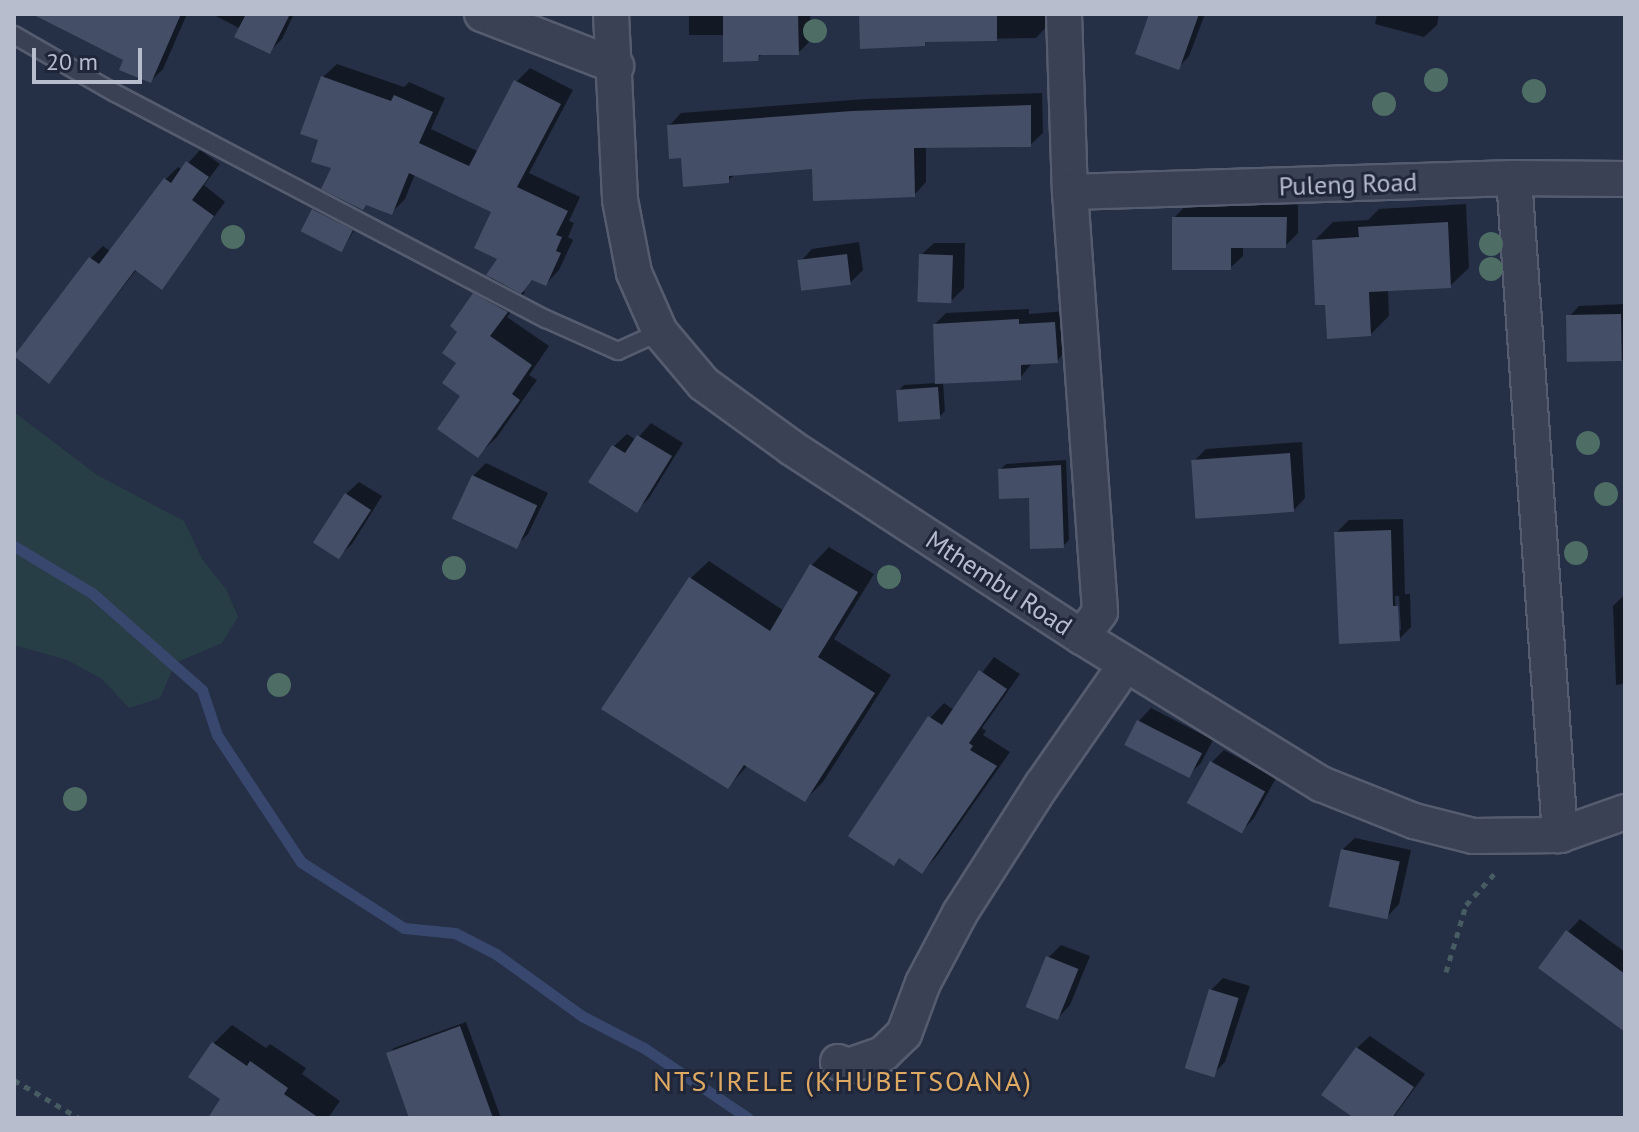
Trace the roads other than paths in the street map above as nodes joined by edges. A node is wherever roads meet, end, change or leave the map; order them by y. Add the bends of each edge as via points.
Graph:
1 (482, 14) edge
2 (611, 14) edge
3 (1064, 14) edge
4 (14, 35) edge
5 (616, 66) junction
6 (1514, 178) junction
7 (1625, 179) edge
8 (1070, 192) junction
9 (660, 332) junction
10 (1082, 637) junction
11 (1126, 664) junction
12 (1625, 812) edge
13 (1560, 835) junction
14 (838, 1062) dead end

1 - 5 street
2 - 5 street, Mthembu Road
3 - 8 street
4 - 9 lane via 546,319 618,351
5 - 9 street, Mthembu Road via 620,200 634,273
6 - 7 street, Puleng Road
6 - 8 street, Puleng Road
6 - 13 street
8 - 10 street via 1100,612
9 - 10 street, Mthembu Road via 704,384
10 - 11 street, Mthembu Road
11 - 13 street, Mthembu Road via 1321,784 1414,821 1473,836
11 - 14 street via 960,913 923,983 904,1034 883,1054 848,1066
12 - 13 street, Mthembu Road

